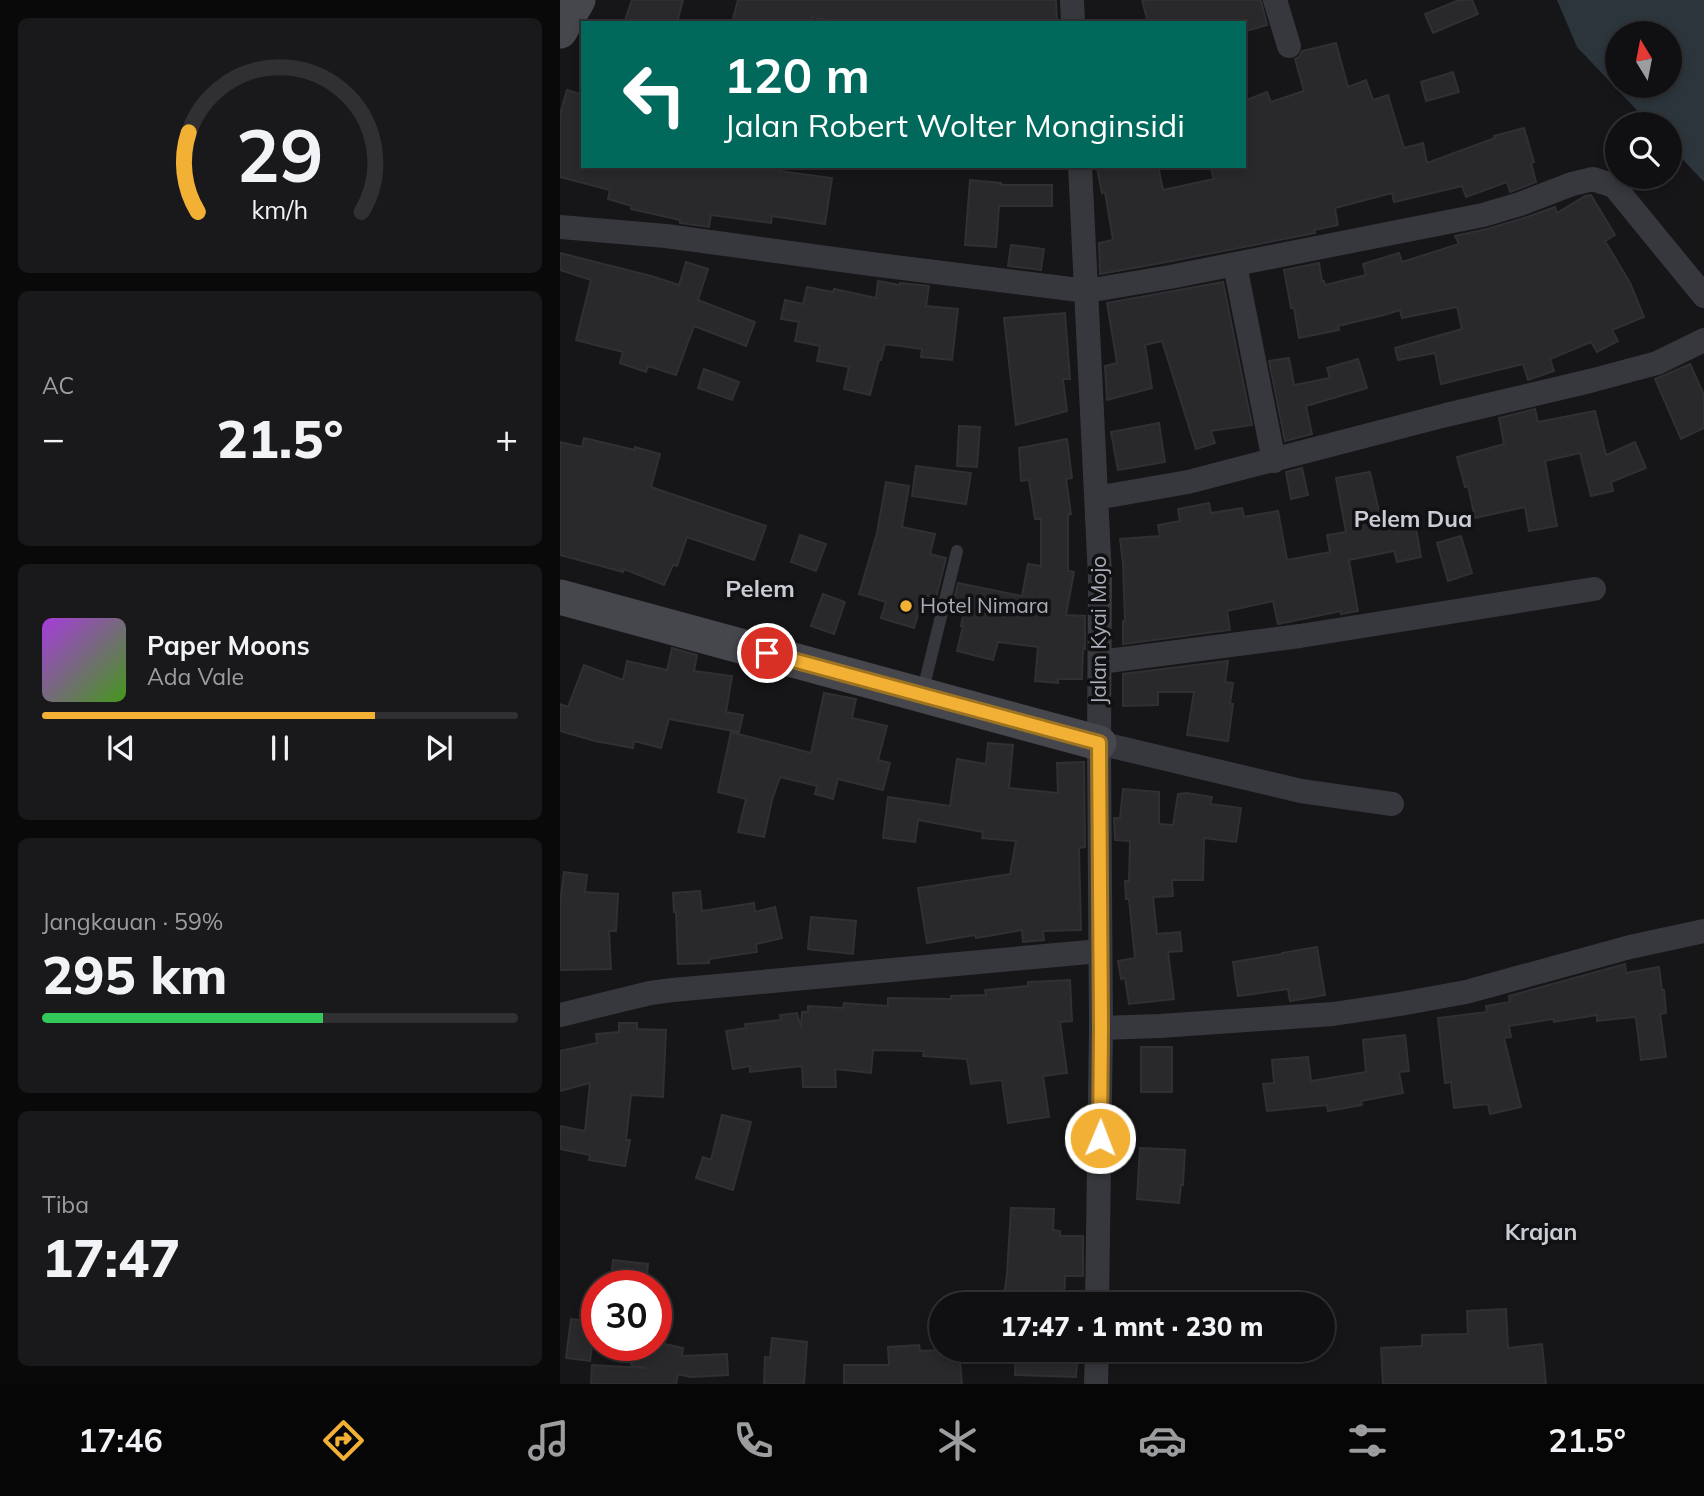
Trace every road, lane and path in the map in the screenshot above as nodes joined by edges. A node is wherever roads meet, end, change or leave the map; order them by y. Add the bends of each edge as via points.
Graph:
1 (578, 0) edge
2 (1072, 0) edge
3 (1275, 0) edge
4 (1073, 21) edge
5 (560, 31) edge
6 (1289, 46) dead end
7 (1080, 168) edge
8 (560, 227) edge
9 (1235, 265) junction
10 (1087, 291) junction
11 (1704, 296) edge
12 (1704, 340) edge
13 (1274, 461) junction
14 (1096, 498) junction
15 (957, 551) dead end
16 (1594, 589) dead end
17 (560, 597) edge
18 (1100, 662) junction
19 (922, 695) junction
20 (1099, 743) junction
21 (1392, 804) dead end
22 (1704, 931) edge
23 (1100, 951) junction
24 (560, 1015) edge
25 (1101, 1028) junction
26 (1097, 1292) edge
27 (1097, 1362) edge
28 (1096, 1384) edge

1 - 5 street
2 - 4 street
3 - 6 street
7 - 10 street, Jalan Kyai Mojo
8 - 10 street via 666,236
9 - 10 street
9 - 11 street via 1483,215 1593,179 1614,186
9 - 13 street
10 - 14 street, Jalan Kyai Mojo
12 - 13 street via 1657,363 1590,382
13 - 14 street
14 - 18 street, Jalan Kyai Mojo
15 - 19 lane
16 - 18 street via 1300,636
17 - 19 street
18 - 20 street, Jalan Kyai Mojo
19 - 20 street
20 - 21 street via 1301,791
20 - 23 street, Jalan Kyai Mojo
22 - 25 street via 1466,992 1400,1004 1333,1014
23 - 24 street via 673,990
23 - 25 street, Jalan Kyai Mojo
25 - 26 street, Jalan Kyai Mojo
27 - 28 street

